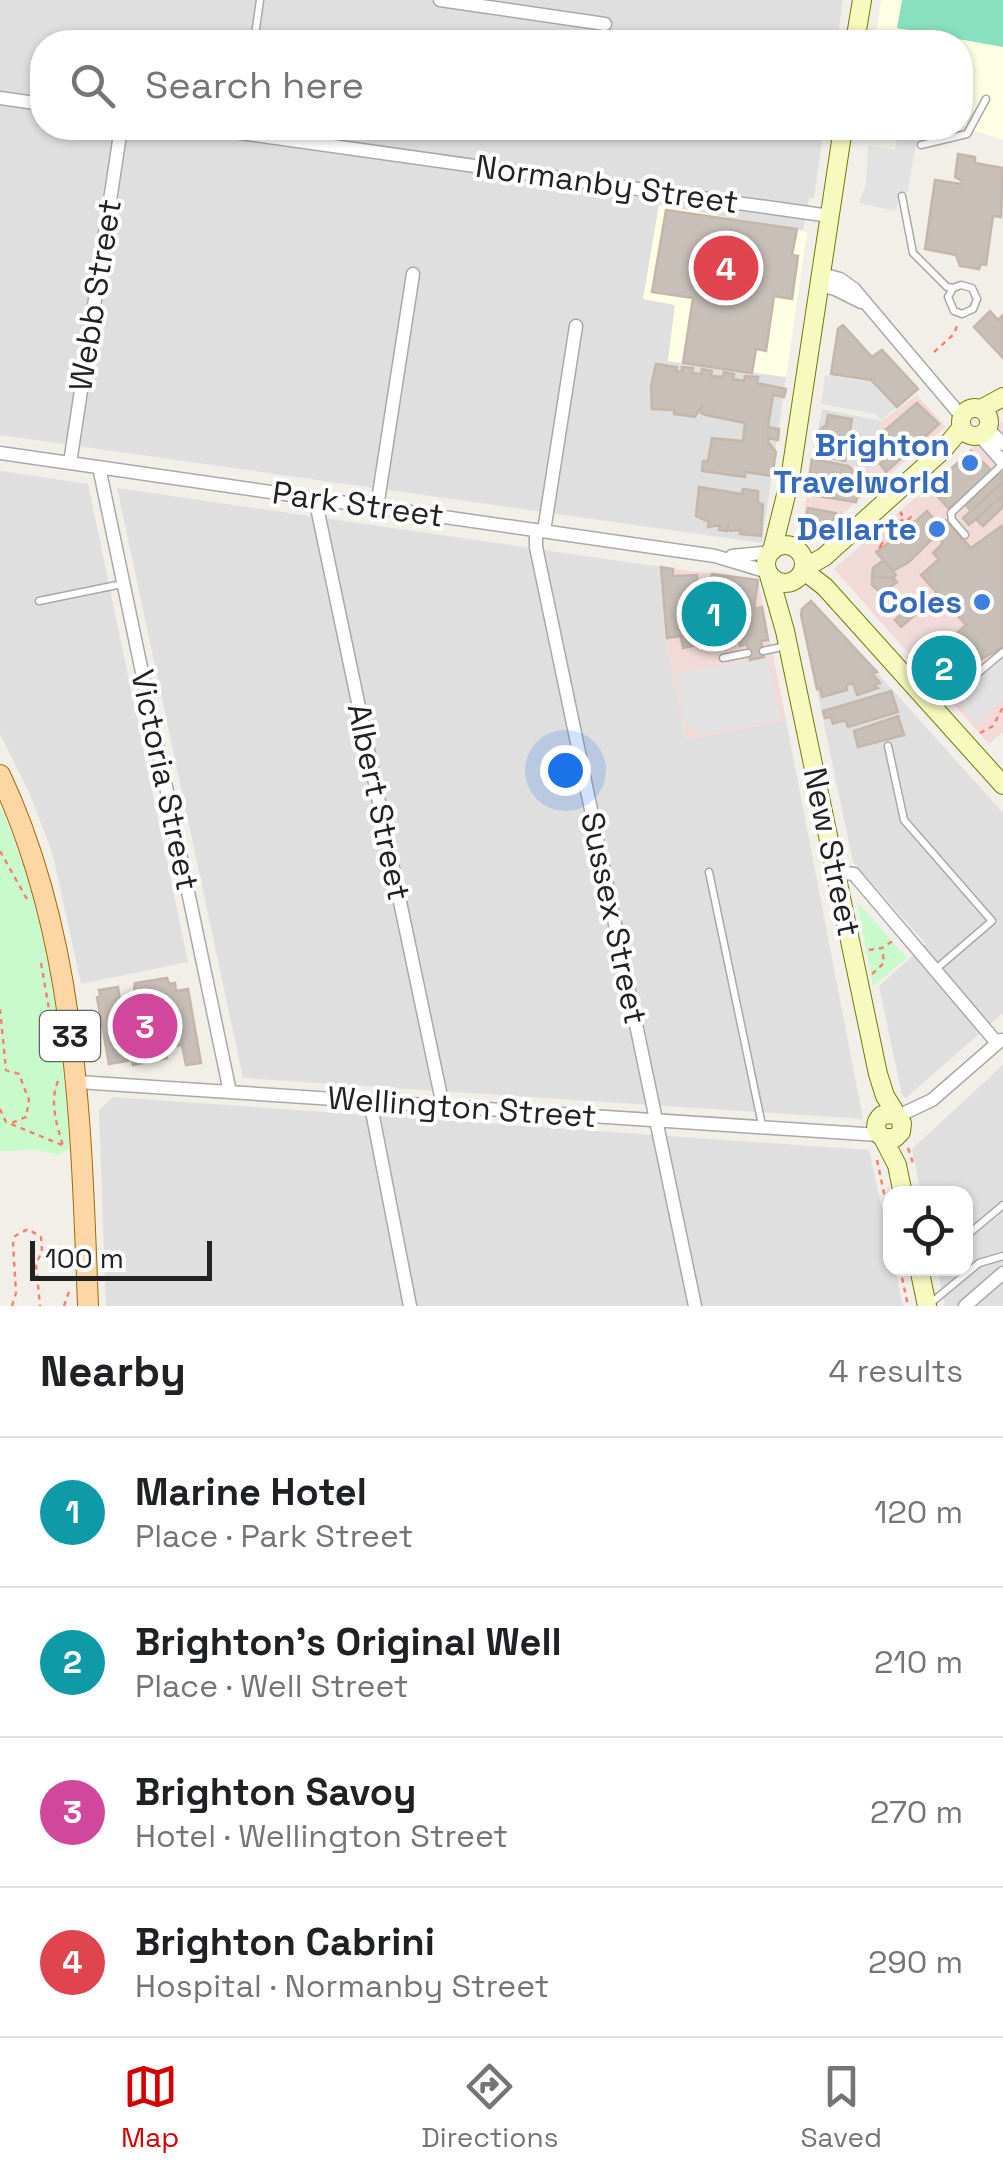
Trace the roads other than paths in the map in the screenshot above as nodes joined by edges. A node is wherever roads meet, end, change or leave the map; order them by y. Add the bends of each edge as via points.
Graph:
1 (260, 0) edge
2 (440, 0) edge
3 (862, 0) edge
4 (605, 24) dead end
5 (256, 30) edge
6 (857, 30) edge
7 (0, 98) edge
8 (986, 100) dead end
9 (30, 102) edge
10 (973, 123) edge
11 (119, 140) edge
12 (309, 140) edge
13 (841, 140) edge
14 (942, 140) edge
15 (921, 145) dead end
16 (902, 196) dead end
17 (830, 216) junction
18 (413, 274) dead end
19 (820, 280) junction
20 (953, 288) junction
21 (576, 326) dead end
22 (1003, 398) edge
23 (975, 422) junction
24 (1003, 444) edge
25 (0, 453) edge
26 (70, 463) junction
27 (1003, 463) edge
28 (99, 467) junction
29 (790, 480) junction
30 (315, 498) junction
31 (377, 507) junction
32 (540, 530) junction
33 (966, 534) dead end
34 (839, 540) junction
35 (771, 551) junction
36 (715, 556) junction
37 (797, 567) junction
38 (769, 573) junction
39 (124, 584) junction
40 (830, 595) junction
41 (39, 601) dead end
42 (787, 638) junction
43 (762, 651) dead end
44 (1003, 652) edge
45 (748, 654) dead end
46 (723, 658) dead end
47 (935, 709) junction
48 (888, 746) dead end
49 (0, 775) edge
50 (1003, 785) edge
51 (709, 872) dead end
52 (836, 872) junction
53 (842, 897) junction
54 (873, 900) junction
55 (934, 971) junction
56 (1000, 1041) edge
57 (64, 1080) junction
58 (230, 1092) junction
59 (370, 1101) junction
60 (443, 1106) junction
61 (656, 1120) junction
62 (762, 1126) junction
63 (889, 1126) junction
64 (902, 1186) edge
65 (1003, 1205) edge
66 (973, 1230) edge
67 (1003, 1256) edge
68 (1003, 1273) edge
69 (921, 1276) edge
70 (88, 1306) edge
71 (410, 1306) edge
72 (695, 1306) edge
73 (927, 1306) edge
74 (966, 1306) edge

1 - 5 lane
2 - 4 street
3 - 6 main road
7 - 9 street
8 - 10 lane
11 - 26 street, Webb Street
12 - 17 street, Normanby Street
13 - 17 main road, New Street
14 - 15 lane
16 - 20 lane via 913,253
17 - 19 main road, New Street
18 - 31 street
19 - 23 street via 848,284
19 - 29 main road, New Street
20 - 20 lane via 966,285 976,292 973,309 958,313 949,304
21 - 32 street, Sussex Street
22 - 23 main road
23 - 24 street
23 - 27 street
23 - 34 main road
25 - 26 street, Park Street
26 - 28 street, Park Street
27 - 33 lane via 951,514
28 - 30 street, Park Street
28 - 39 street, Victoria Street
29 - 35 main road, New Street
29 - 37 main road, New Street
30 - 31 street, Park Street
30 - 60 street, Albert Street
31 - 32 street, Park Street
32 - 36 street, Park Street
32 - 61 street, Sussex Street via 536,547
34 - 37 main road
34 - 40 main road via 822,576
35 - 36 street, Park Street
35 - 37 main road via 782,546
35 - 38 main road, New Street
36 - 38 street, Park Street
37 - 38 main road via 778,582
37 - 40 main road
37 - 42 main road, New Street
38 - 42 main road, New Street
39 - 41 lane
39 - 58 street, Victoria Street
40 - 47 main road
42 - 43 lane
42 - 52 main road, New Street
44 - 47 lane
45 - 46 lane
47 - 50 main road
48 - 55 lane via 904,820 992,921
49 - 57 main road, 33 via 44,896
51 - 62 lane
52 - 53 main road, New Street
52 - 54 street via 854,874
53 - 54 street
53 - 63 main road, New Street
54 - 55 street
55 - 56 street
56 - 63 street via 932,1100
57 - 58 street, Wellington Street
57 - 70 main road, 33
58 - 59 street, Wellington Street
59 - 60 street, Wellington Street
59 - 71 street
60 - 61 street, Wellington Street
61 - 62 street, Wellington Street
61 - 72 street, Sussex Street
62 - 63 street, Wellington Street via 847,1132
63 - 64 main road, New Street
65 - 66 lane
67 - 73 lane via 978,1263
68 - 74 street
69 - 73 main road

